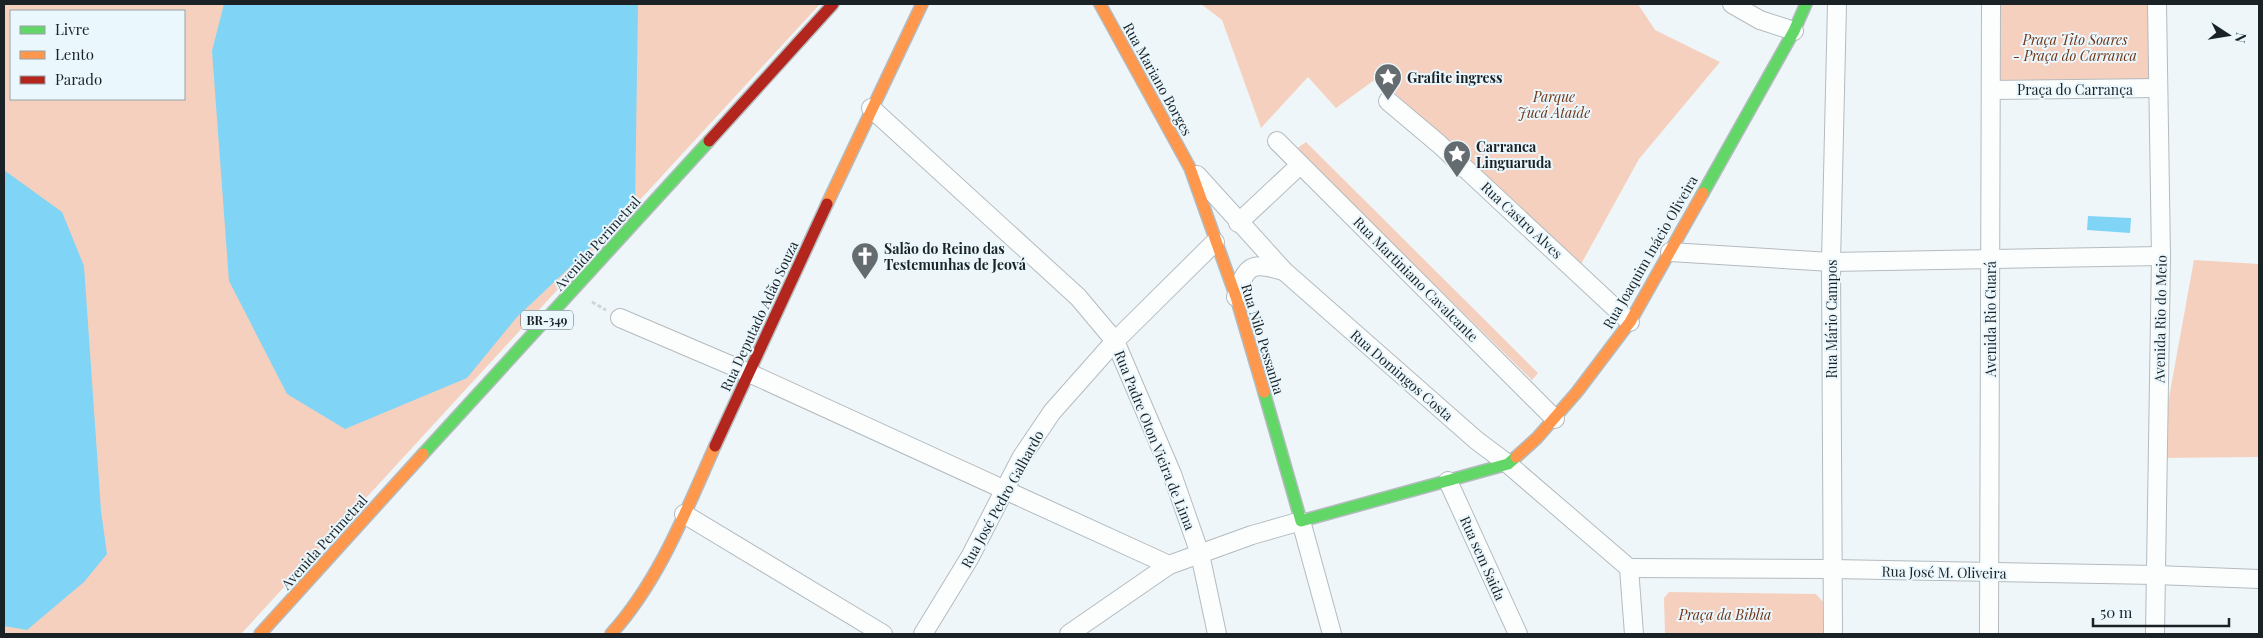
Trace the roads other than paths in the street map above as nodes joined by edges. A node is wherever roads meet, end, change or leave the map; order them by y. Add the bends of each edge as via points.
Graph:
1 (833, 4) edge
2 (922, 4) edge
3 (1100, 4) edge
4 (1732, 4) edge
5 (1806, 4) edge
6 (1837, 4) edge
7 (1991, 4) edge
8 (2157, 4) edge
9 (1794, 31) junction
10 (2158, 88) junction
11 (1991, 90) junction
12 (1388, 101) dead end
13 (872, 108) junction
14 (1276, 141) dead end
15 (1300, 165) junction
16 (1190, 168) junction
17 (1238, 223) junction
18 (1215, 242) junction
19 (1670, 252) junction
20 (2160, 256) junction
21 (1990, 260) junction
22 (1831, 262) junction
23 (1284, 271) junction
24 (1236, 297) junction
25 (620, 318) road end
26 (1630, 322) junction
27 (1116, 341) junction
28 (749, 373) junction
29 (1555, 419) junction
30 (1508, 464) junction
31 (1448, 481) junction
32 (1005, 489) junction
33 (684, 514) junction
34 (1301, 521) junction
35 (1200, 554) junction
36 (1169, 565) junction
37 (1629, 568) junction
38 (1832, 569) junction
39 (1988, 573) junction
40 (2156, 575) junction
41 (2259, 579) edge
42 (622, 631) edge
43 (260, 634) edge
44 (884, 634) edge
45 (923, 634) edge
46 (1069, 634) edge
47 (1217, 634) edge
48 (1332, 634) edge
49 (1518, 634) edge
50 (1634, 634) edge
51 (1833, 634) edge
52 (1989, 634) edge
53 (2156, 634) edge

1 - 43 street, Avenida Perimetral / BR-349
2 - 13 street, Rua Deputado Adão Souza
3 - 16 street, Rua Mariano Borges
4 - 9 street via 1760,20
5 - 9 street, Rua Joaquim Inácio Oliveira
6 - 22 street, Rua Mário Campos
7 - 11 street, Avenida Rio Guará
8 - 10 street, Avenida Rio do Meio
9 - 19 street, Rua Joaquim Inácio Oliveira
10 - 11 street, Praça do Carrança
10 - 20 street, Avenida Rio do Meio
11 - 21 street, Avenida Rio Guará
12 - 26 street, Rua Castro Alves via 1440,144
13 - 27 street, Rua Padre Oton Vieira de Lima via 1078,297
13 - 28 street, Rua Deputado Adão Souza
14 - 15 street, Rua Martiniano Cavalcante
15 - 17 street
15 - 29 street, Rua Martiniano Cavalcante
16 - 17 street, Rua Domingos Costa
16 - 18 street, Rua Nilo Pessanha
17 - 23 street, Rua Domingos Costa
18 - 24 street, Rua Nilo Pessanha
18 - 27 street, Rua José Pedro Galhardo
19 - 22 street
19 - 26 street, Rua Joaquim Inácio Oliveira
20 - 21 street
20 - 40 street, Avenida Rio do Meio
21 - 22 street
21 - 39 street, Avenida Rio Guará
22 - 38 street, Rua Mário Campos
23 - 24 street via 1262,264 1252,267 1242,278
23 - 30 street, Rua Domingos Costa via 1476,440
24 - 34 street, Rua Nilo Pessanha
25 - 28 street
26 - 29 street, Rua Joaquim Inácio Oliveira
27 - 32 street, Rua José Pedro Galhardo via 1052,412
27 - 35 street, Rua Padre Oton Vieira de Lima via 1172,474
28 - 32 street
28 - 33 street, Rua Deputado Adão Souza
29 - 30 street, Rua Joaquim Inácio Oliveira
30 - 31 street, Rua Joaquim Inácio Oliveira
30 - 37 street, Rua Domingos Costa
31 - 34 street, Rua Joaquim Inácio Oliveira
31 - 49 street, Rua sem Saida
32 - 36 street
32 - 45 street, Rua José Pedro Galhardo via 970,557
33 - 42 street, Rua Deputado Adão Souza
33 - 44 street
34 - 35 street
34 - 48 street
35 - 36 street
35 - 47 street, Rua Padre Oton Vieira de Lima
36 - 46 street
37 - 38 street, Rua José M. Oliveira
37 - 50 street
38 - 39 street, Rua José M. Oliveira
38 - 51 street, Rua Mário Campos
39 - 40 street, Rua José M. Oliveira
39 - 52 street, Avenida Rio Guará
40 - 41 street, Rua José M. Oliveira
40 - 53 street, Avenida Rio do Meio

